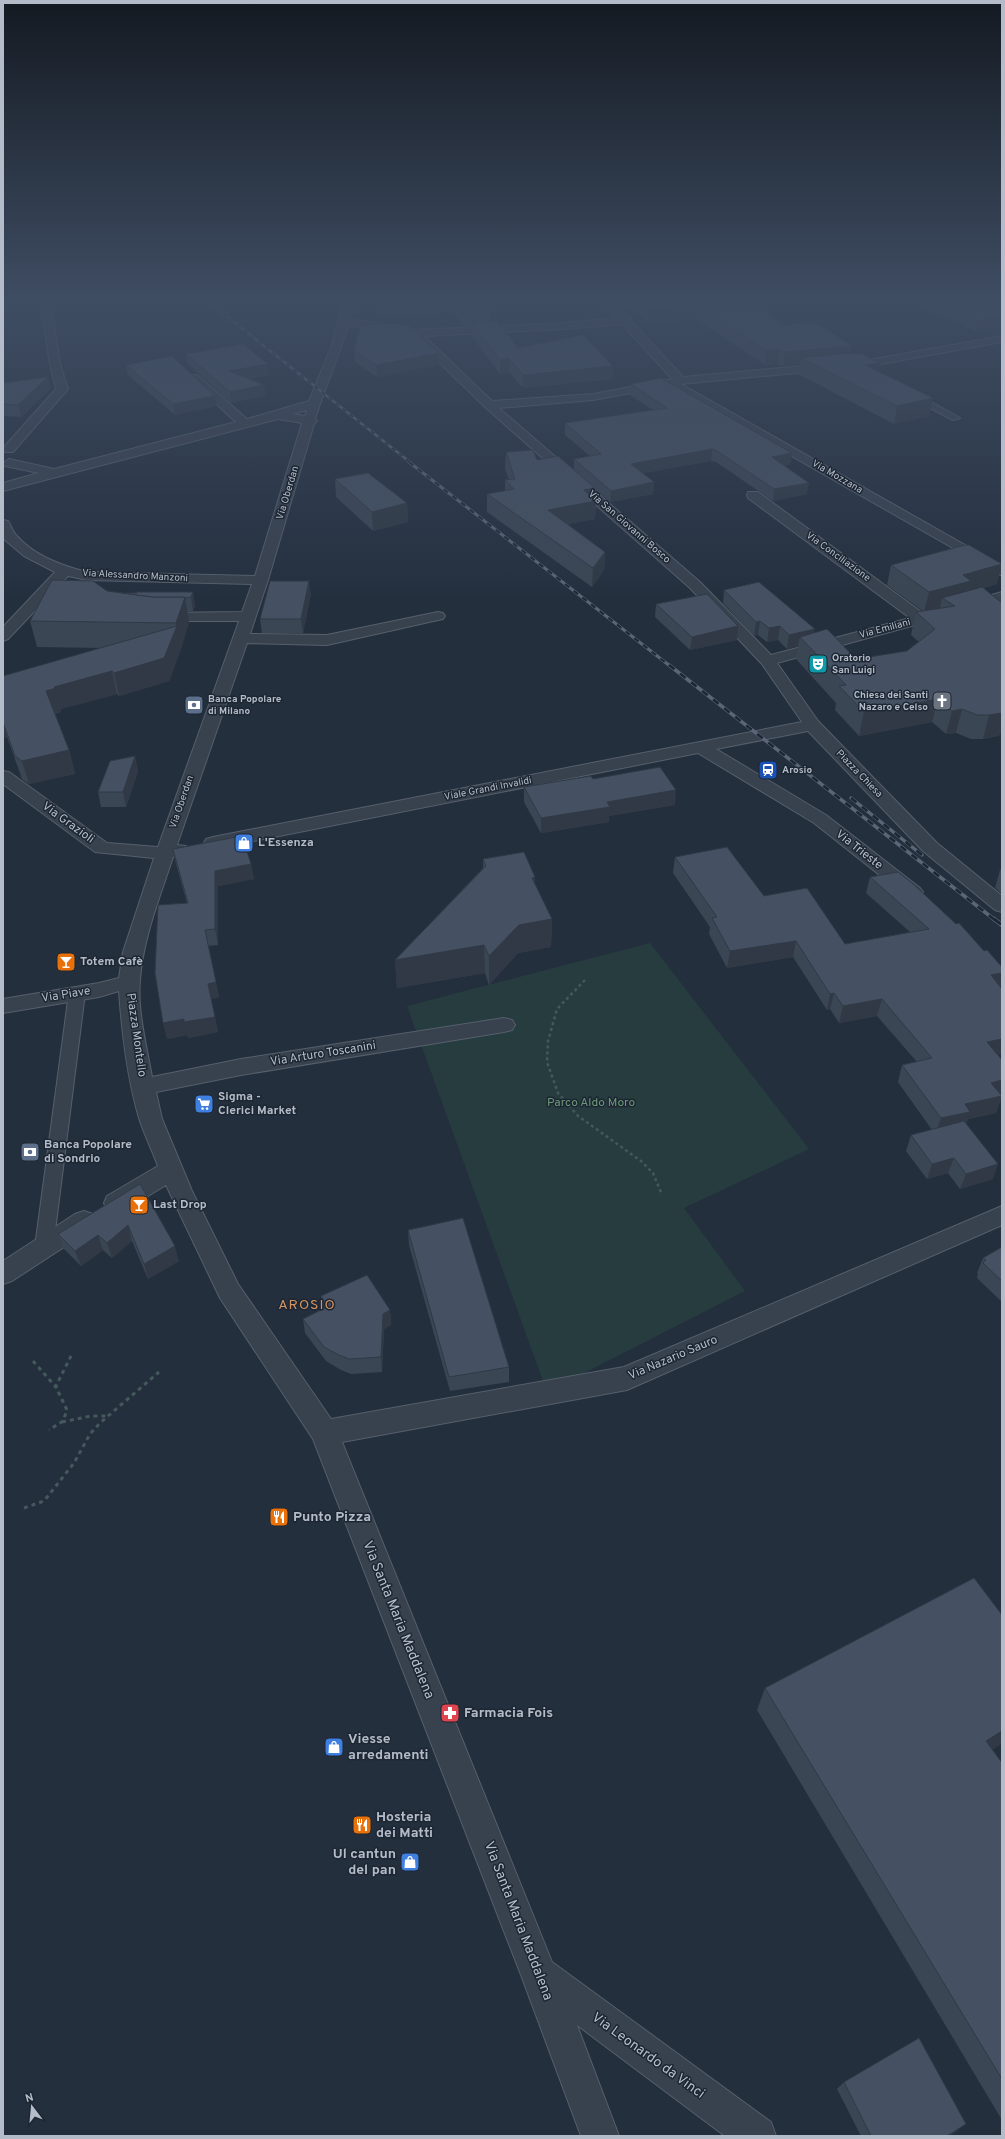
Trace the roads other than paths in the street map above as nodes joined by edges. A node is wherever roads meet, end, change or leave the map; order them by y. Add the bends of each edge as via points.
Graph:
1 (50, 402) edge
2 (221, 402) edge
3 (487, 402) edge
4 (521, 402) edge
5 (709, 402) edge
6 (924, 402) edge
7 (315, 403) joint
8 (489, 404) junction
9 (278, 415) junction
10 (956, 418) dead end
11 (310, 421) junction
12 (244, 423) junction
13 (6, 449) edge
14 (9, 463) junction
15 (54, 473) junction
16 (3, 487) edge
17 (753, 495) dead end
18 (3, 524) edge
19 (64, 571) junction
20 (1002, 572) edge
21 (87, 576) junction
22 (261, 580) junction
23 (95, 592) edge
24 (1002, 596) edge
25 (145, 616) edge
26 (248, 616) junction
27 (438, 616) dead end
28 (922, 619) junction
29 (3, 636) edge
30 (240, 638) junction
31 (768, 661) junction
32 (812, 725) junction
33 (701, 747) junction
34 (3, 776) edge
35 (165, 853) junction
36 (928, 904) edge
37 (1002, 906) edge
38 (129, 982) junction
39 (77, 993) junction
40 (3, 1006) edge
41 (504, 1024) dead end
42 (143, 1087) junction
43 (171, 1170) junction
44 (1002, 1215) edge
45 (44, 1247) junction
46 (3, 1274) edge
47 (324, 1433) junction
48 (539, 1975) junction
49 (600, 2136) edge
50 (757, 2136) edge

1 - 13 street
2 - 12 street
3 - 8 street, Via San Giovanni Bosco
4 - 8 street
5 - 20 street, Via Mozzana
6 - 10 lane
7 - 9 street
7 - 11 street, Via Oberdan
8 - 31 street, Via San Giovanni Bosco via 695,585
9 - 11 street
9 - 12 street
11 - 22 street, Via Oberdan
12 - 15 street
13 - 14 street
14 - 15 street
14 - 16 street via 11,474
15 - 16 street
17 - 28 street, Via Conciliazione
18 - 19 street, Via Alessandro Manzoni via 10,537 30,553
19 - 21 street, Via Alessandro Manzoni
19 - 29 street
21 - 22 street, Via Alessandro Manzoni
21 - 23 street
22 - 26 street, Via Oberdan
24 - 28 street, Via Emiliani
25 - 26 street
26 - 30 street, Via Oberdan
27 - 30 street via 327,640
28 - 31 street, Via Emiliani
30 - 35 street, Via Oberdan
31 - 32 street, Piazza Chiesa
32 - 33 street, Viale Grandi Invalidi
32 - 37 street, Piazza Chiesa via 930,847
33 - 35 street, Viale Grandi Invalidi
33 - 36 street, Via Trieste via 820,819
34 - 35 street, Via Grazioli via 102,848
35 - 38 street, Piazza Montello via 133,952
38 - 39 street, Via Piave
38 - 42 street, Piazza Montello via 133,1032
39 - 40 street, Via Piave
39 - 45 lane
41 - 42 street, Via Arturo Toscanini
42 - 43 street, Piazza Montello via 151,1119
43 - 45 street
43 - 47 street, Via Santa Maria Maddalena via 229,1291
44 - 47 street, Via Nazario Sauro via 627,1378
45 - 46 street
47 - 48 street, Via Santa Maria Maddalena
48 - 49 street, Via Santa Maria Maddalena
48 - 50 street, Via Leonardo da Vinci

